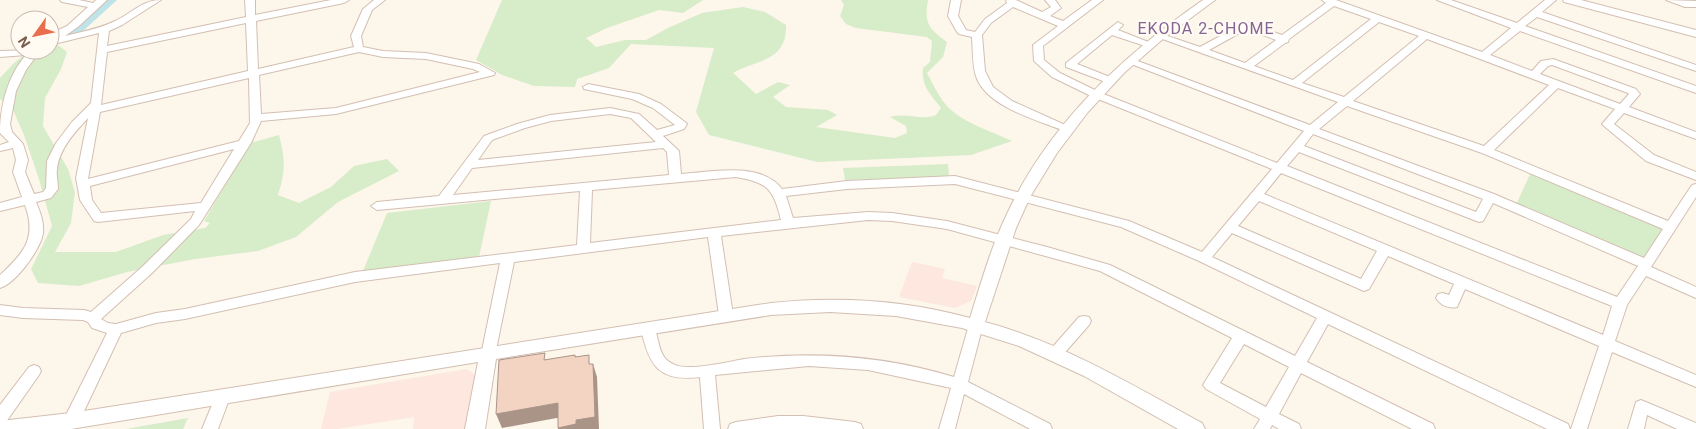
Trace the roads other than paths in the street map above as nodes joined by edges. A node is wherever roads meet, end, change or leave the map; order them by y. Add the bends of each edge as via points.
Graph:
1 (65, 0) edge
2 (156, 0) edge
3 (250, 0) edge
4 (344, 0) edge
5 (380, 0) edge
6 (956, 0) edge
7 (1050, 0) edge
8 (1098, 0) edge
9 (1210, 0) edge
10 (1442, 0) edge
11 (1551, 0) edge
12 (1568, 0) edge
13 (1671, 0) edge
14 (1330, 1) edge
15 (1011, 2) edge
16 (98, 3) edge
17 (1696, 4) edge
18 (1535, 13) junction
19 (1043, 16) junction
20 (1378, 18) junction
21 (249, 20) junction
22 (1064, 25) junction
23 (1518, 26) junction
24 (104, 29) junction
25 (1696, 34) edge
26 (60, 35) edge
27 (976, 35) junction
28 (1426, 35) junction
29 (60, 40) edge
30 (1155, 40) junction
31 (1285, 40) junction
32 (359, 49) junction
33 (102, 50) junction
34 (1201, 51) junction
35 (0, 53) edge
36 (1483, 56) junction
37 (1131, 62) junction
38 (1246, 68) junction
39 (1696, 68) edge
40 (253, 74) junction
41 (1532, 75) junction
42 (1111, 81) junction
43 (1295, 83) junction
44 (1556, 84) junction
45 (588, 88) dead end
46 (1696, 90) edge
47 (1097, 95) junction
48 (4, 96) edge
49 (1347, 101) junction
50 (95, 107) junction
51 (1622, 108) junction
52 (257, 118) junction
53 (1066, 128) junction
54 (1311, 130) junction
55 (657, 134) junction
56 (1696, 136) edge
57 (245, 143) junction
58 (17, 144) junction
59 (666, 144) junction
60 (1296, 147) junction
61 (0, 148) edge
62 (1486, 151) junction
63 (468, 165) junction
64 (1279, 167) junction
65 (1696, 176) edge
66 (675, 177) junction
67 (83, 184) junction
68 (586, 186) junction
69 (1696, 188) edge
70 (780, 193) junction
71 (1256, 195) junction
72 (1023, 197) junction
73 (1490, 197) junction
74 (31, 200) junction
75 (442, 201) junction
76 (206, 206) junction
77 (377, 206) dead end
78 (0, 207) edge
79 (788, 223) junction
80 (1229, 227) junction
81 (1671, 227) junction
82 (714, 232) junction
83 (1004, 240) junction
84 (583, 249) junction
85 (1385, 249) junction
86 (508, 258) junction
87 (1204, 258) junction
88 (1644, 267) junction
89 (1462, 282) junction
90 (0, 283) edge
91 (1696, 293) edge
92 (1443, 298) dead end
93 (1620, 304) junction
94 (0, 310) edge
95 (726, 315) junction
96 (1326, 317) junction
97 (93, 318) junction
98 (1084, 321) dead end
99 (976, 326) junction
100 (116, 329) junction
101 (648, 329) junction
102 (1241, 336) junction
103 (1606, 343) junction
104 (1055, 354) junction
105 (488, 355) junction
106 (1300, 364) junction
107 (707, 370) junction
108 (34, 371) dead end
109 (1695, 378) edge
110 (960, 385) junction
111 (222, 397) junction
112 (0, 416) edge
113 (71, 421) junction
114 (1266, 423) edge
115 (0, 429) edge
116 (210, 429) edge
117 (475, 429) edge
118 (712, 429) edge
119 (736, 429) edge
120 (855, 429) edge
121 (947, 429) edge
122 (1044, 429) edge
123 (1195, 429) edge
124 (1293, 429) edge
125 (1427, 429) edge
126 (1562, 429) edge
127 (1579, 429) edge
128 (1636, 429) edge
129 (1693, 429) edge

1 - 16 street
2 - 24 street
3 - 21 street
4 - 21 street
5 - 32 street via 368,9 356,36
6 - 27 street via 953,16 962,32
7 - 19 street via 1056,8
8 - 22 street
9 - 30 street
10 - 23 street
11 - 18 street
12 - 25 street
13 - 17 street
14 - 20 street
14 - 31 street
15 - 19 street
15 - 27 street
16 - 26 street
18 - 23 street
18 - 39 street
19 - 22 street
20 - 28 street
20 - 43 street
21 - 33 street
21 - 40 street
22 - 47 street via 1038,45 1039,61 1056,75
23 - 36 street
23 - 46 street
24 - 29 street
24 - 33 street
27 - 53 street via 983,80 990,91 1006,102
28 - 36 street
28 - 49 street
30 - 34 street
30 - 37 street
30 - 42 street via 1115,28 1070,65
31 - 34 street via 1246,25
31 - 38 street
32 - 40 street
32 - 52 street via 426,56 476,66 490,73 336,111
33 - 50 street
34 - 38 street
35 - 48 street via 29,52 32,55 22,65
36 - 41 street
37 - 42 street
37 - 54 street
38 - 43 street
40 - 50 street
40 - 52 street
41 - 44 street
41 - 51 street via 1546,63 1553,62 1632,91 1635,94
42 - 47 street
43 - 49 street
44 - 51 street
44 - 62 street
45 - 55 street via 635,96 657,106 681,124
47 - 53 street
47 - 64 street
48 - 58 street via 6,132
49 - 54 street
49 - 62 street
50 - 67 street
50 - 74 street via 69,133 54,159 52,189 47,195
51 - 56 street
51 - 65 street via 1608,124 1650,158
52 - 57 street
53 - 72 street
54 - 60 street
54 - 73 street
55 - 59 street
55 - 63 street via 636,116 620,112 569,115 488,138
57 - 67 street
57 - 76 street
58 - 61 street
58 - 74 street via 22,160 19,172
59 - 63 street
59 - 66 street via 673,151
60 - 64 street
60 - 73 street via 1479,218
62 - 81 street
63 - 75 street
64 - 71 street
64 - 93 street
66 - 68 street
66 - 70 street via 736,173 772,184
67 - 76 street via 86,200 98,218
68 - 75 street
68 - 84 street
69 - 81 street
70 - 72 street via 847,185 955,180
70 - 79 street
71 - 80 street
71 - 85 street
72 - 83 street
72 - 87 street via 1125,224
73 - 88 street
74 - 78 street
74 - 90 street via 38,228 36,235 24,258
75 - 77 street
76 - 97 street via 195,222 147,270
79 - 82 street
79 - 83 street via 892,217 947,225
80 - 85 street via 1364,286
80 - 87 street
81 - 88 street
82 - 84 street
82 - 95 street
83 - 99 street
83 - 102 street via 1113,271
84 - 86 street
85 - 89 street
86 - 100 street via 355,277
86 - 105 street
87 - 96 street
88 - 91 street
88 - 93 street
89 - 92 street via 1452,302
89 - 103 street
93 - 103 street
94 - 97 street
95 - 99 street via 797,307 853,306 911,312
95 - 101 street
96 - 106 street
96 - 126 street
97 - 100 street via 97,324
98 - 104 street
99 - 104 street
99 - 110 street
100 - 113 street
101 - 105 street
101 - 107 street via 653,353 661,366 684,373
102 - 106 street
102 - 114 street via 1211,385
103 - 109 street
103 - 127 street
104 - 123 street
105 - 111 street
105 - 117 street
106 - 114 street
106 - 125 street
107 - 110 street via 809,360 868,364
107 - 118 street
108 - 112 street
110 - 121 street
110 - 122 street
111 - 113 street
111 - 116 street
113 - 115 street
114 - 124 street
119 - 120 street via 803,423
128 - 129 street via 1641,406

